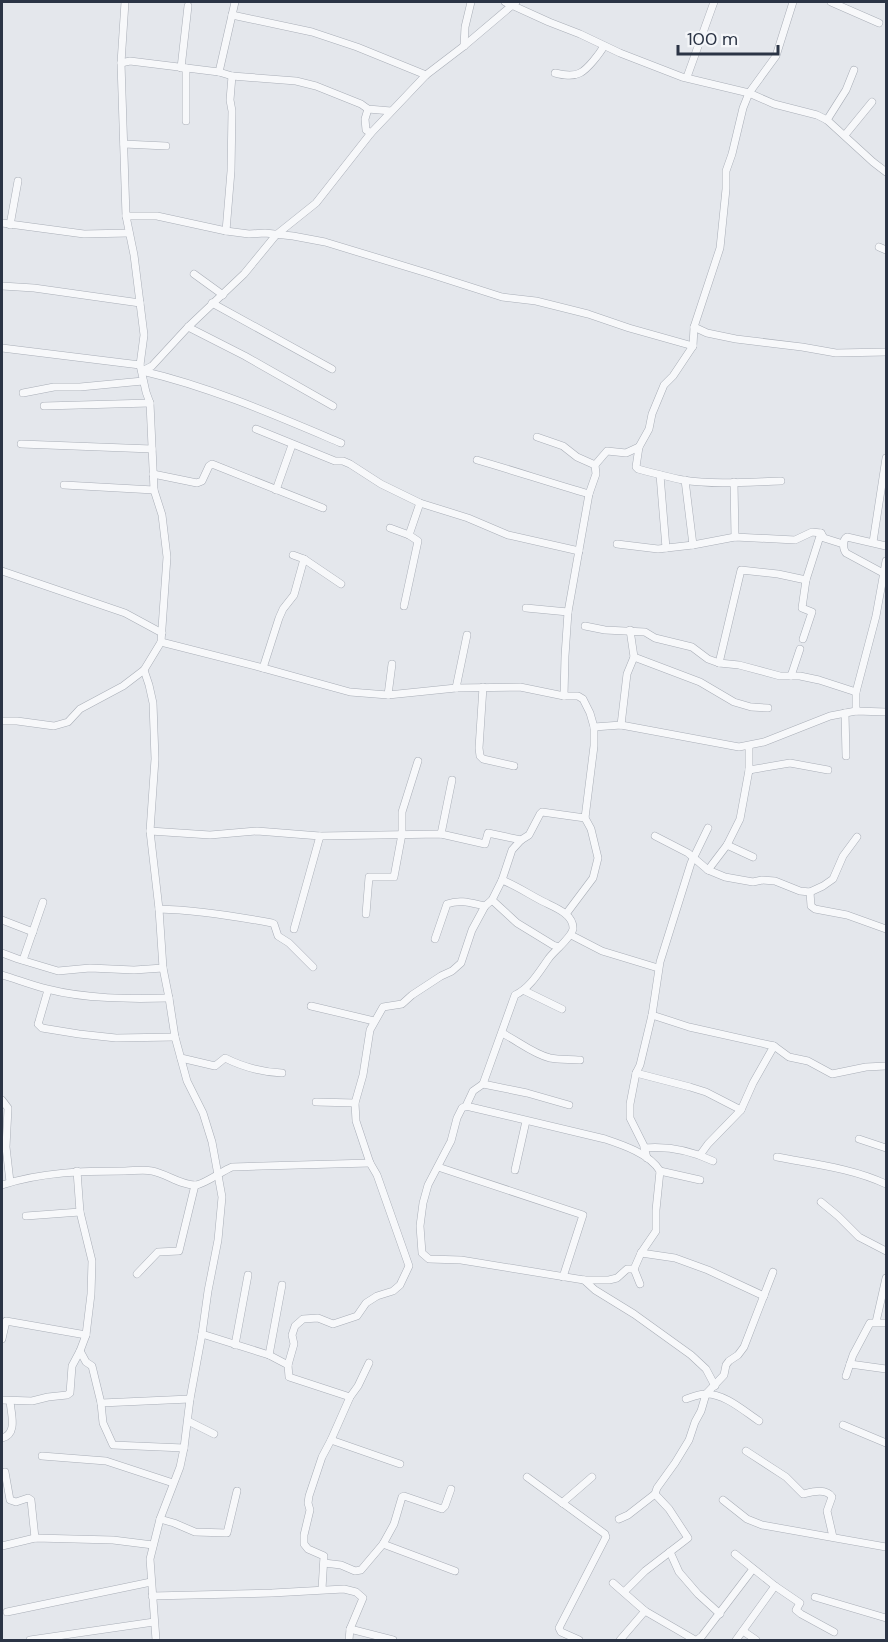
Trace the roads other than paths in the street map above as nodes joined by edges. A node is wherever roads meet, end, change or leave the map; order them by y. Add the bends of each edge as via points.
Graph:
1 (125, 2) edge
2 (235, 2) edge
3 (471, 2) edge
4 (504, 2) edge
5 (714, 2) edge
6 (793, 2) edge
7 (831, 2) edge
8 (514, 3) edge
9 (188, 6) dead end
10 (232, 15) junction
11 (879, 23) dead end
12 (464, 46) junction
13 (604, 46) junction
14 (121, 63) junction
15 (184, 68) junction
16 (854, 70) dead end
17 (219, 72) junction
18 (555, 73) dead end
19 (426, 75) junction
20 (232, 76) junction
21 (687, 77) junction
22 (748, 93) junction
23 (872, 102) dead end
24 (368, 109) junction
25 (391, 111) junction
26 (827, 120) junction
27 (186, 121) dead end
28 (372, 133) junction
29 (845, 135) junction
30 (124, 144) junction
31 (166, 146) dead end
32 (886, 172) edge
33 (18, 181) dead end
34 (126, 216) junction
35 (2, 223) edge
36 (10, 225) junction
37 (226, 231) junction
38 (129, 233) junction
39 (276, 235) junction
40 (194, 274) dead end
41 (2, 286) edge
42 (223, 295) junction
43 (140, 303) junction
44 (212, 303) junction
45 (188, 327) junction
46 (694, 327) junction
47 (693, 346) junction
48 (2, 348) edge
49 (886, 352) edge
50 (141, 368) junction
51 (332, 369) dead end
52 (143, 381) junction
53 (23, 393) dead end
54 (150, 403) junction
55 (44, 406) dead end
56 (333, 406) dead end
57 (256, 429) dead end
58 (537, 437) dead end
59 (341, 443) dead end
60 (21, 444) dead end
61 (292, 445) junction
62 (639, 447) junction
63 (152, 449) junction
64 (886, 458) edge
65 (477, 460) dead end
66 (595, 465) junction
67 (153, 474) junction
68 (660, 475) junction
69 (685, 480) junction
70 (781, 481) dead end
71 (734, 482) junction
72 (64, 485) dead end
73 (154, 490) junction
74 (276, 490) junction
75 (589, 494) junction
76 (420, 503) junction
77 (323, 507) dead end
78 (390, 528) dead end
79 (821, 533) junction
80 (409, 535) junction
81 (735, 537) junction
82 (873, 542) junction
83 (617, 544) dead end
84 (843, 544) junction
85 (693, 545) junction
86 (886, 546) edge
87 (666, 548) junction
88 (579, 551) junction
89 (293, 555) dead end
90 (304, 559) junction
91 (886, 561) edge
92 (2, 571) edge
93 (885, 577) edge
94 (806, 580) junction
95 (341, 584) dead end
96 (404, 606) dead end
97 (526, 608) dead end
98 (568, 612) junction
99 (585, 626) dead end
100 (630, 630) junction
101 (162, 633) junction
102 (467, 635) dead end
103 (803, 639) dead end
104 (160, 642) junction
105 (800, 649) dead end
106 (634, 657) junction
107 (719, 663) junction
108 (392, 664) dead end
109 (263, 668) junction
110 (144, 670) junction
111 (791, 676) junction
112 (483, 687) junction
113 (456, 688) junction
114 (856, 692) junction
115 (388, 695) junction
116 (564, 696) junction
117 (768, 708) dead end
118 (856, 711) junction
119 (886, 712) edge
120 (845, 713) junction
121 (2, 722) edge
122 (621, 725) junction
123 (594, 727) junction
124 (749, 746) junction
125 (846, 756) dead end
126 (418, 760) dead end
127 (514, 766) dead end
128 (749, 770) junction
129 (828, 770) dead end
130 (452, 780) dead end
131 (585, 818) junction
132 (708, 828) dead end
133 (150, 831) junction
134 (402, 834) junction
135 (441, 834) junction
136 (320, 836) junction
137 (655, 836) dead end
138 (857, 837) dead end
139 (520, 840) junction
140 (727, 845) junction
141 (753, 857) dead end
142 (694, 858) junction
143 (708, 870) junction
144 (502, 880) junction
145 (810, 892) junction
146 (492, 900) junction
147 (43, 902) dead end
148 (484, 906) junction
149 (159, 909) junction
150 (366, 914) dead end
151 (566, 914) junction
152 (2, 920) edge
153 (294, 929) dead end
154 (886, 929) edge
155 (33, 932) junction
156 (571, 935) junction
157 (435, 939) dead end
158 (559, 947) junction
159 (2, 953) edge
160 (23, 960) junction
161 (163, 968) junction
162 (313, 968) dead end
163 (658, 968) junction
164 (2, 975) edge
165 (48, 990) junction
166 (525, 991) junction
167 (169, 998) junction
168 (311, 1006) dead end
169 (562, 1009) dead end
170 (652, 1015) junction
171 (374, 1021) junction
172 (502, 1033) junction
173 (175, 1037) junction
174 (774, 1046) junction
175 (181, 1058) junction
176 (580, 1059) dead end
177 (886, 1066) edge
178 (282, 1073) dead end
179 (636, 1073) junction
180 (483, 1084) junction
181 (2, 1100) edge
182 (316, 1102) dead end
183 (355, 1102) junction
184 (569, 1105) dead end
185 (465, 1106) junction
186 (741, 1110) junction
187 (526, 1121) junction
188 (859, 1139) dead end
189 (644, 1148) junction
190 (886, 1148) edge
191 (700, 1155) junction
192 (777, 1157) dead end
193 (647, 1158) junction
194 (713, 1161) dead end
195 (370, 1163) junction
196 (438, 1167) junction
197 (515, 1170) dead end
198 (77, 1171) junction
199 (660, 1171) junction
200 (218, 1173) junction
201 (700, 1180) dead end
202 (10, 1182) junction
203 (886, 1184) edge
204 (2, 1185) edge
205 (195, 1185) junction
206 (821, 1202) dead end
207 (80, 1212) junction
208 (26, 1216) dead end
209 (886, 1251) edge
210 (641, 1253) junction
211 (634, 1269) junction
212 (773, 1272) dead end
213 (137, 1274) dead end
214 (248, 1275) dead end
215 (562, 1277) junction
216 (886, 1278) edge
217 (584, 1280) junction
218 (640, 1284) dead end
219 (282, 1285) dead end
220 (764, 1296) junction
221 (876, 1322) junction
222 (886, 1323) edge
223 (202, 1334) junction
224 (86, 1335) junction
225 (2, 1340) edge
226 (235, 1345) junction
227 (80, 1351) junction
228 (269, 1355) junction
229 (369, 1363) dead end
230 (850, 1364) junction
231 (288, 1365) junction
232 (886, 1370) edge
233 (846, 1376) dead end
234 (715, 1386) junction
235 (706, 1394) junction
236 (350, 1397) junction
237 (190, 1399) junction
238 (686, 1399) dead end
239 (6, 1400) edge
240 (101, 1403) junction
241 (759, 1420) dead end
242 (188, 1421) junction
243 (843, 1425) dead end
244 (214, 1434) dead end
245 (2, 1438) edge
246 (331, 1440) junction
247 (886, 1443) edge
248 (184, 1448) junction
249 (746, 1451) dead end
250 (42, 1456) dead end
251 (400, 1464) dead end
252 (5, 1472) dead end
253 (526, 1477) dead end
254 (592, 1477) dead end
255 (173, 1483) junction
256 (451, 1490) dead end
257 (237, 1491) dead end
258 (655, 1494) junction
259 (723, 1500) dead end
260 (562, 1503) junction
261 (160, 1519) junction
262 (619, 1520) dead end
263 (834, 1537) junction
264 (35, 1538) junction
265 (383, 1544) junction
266 (2, 1545) edge
267 (153, 1545) junction
268 (886, 1547) edge
269 (670, 1552) junction
270 (735, 1554) dead end
271 (324, 1563) junction
272 (753, 1569) junction
273 (455, 1571) dead end
274 (151, 1582) junction
275 (613, 1583) dead end
276 (775, 1586) junction
277 (322, 1589) junction
278 (624, 1592) junction
279 (152, 1596) junction
280 (815, 1597) dead end
281 (645, 1611) junction
282 (7, 1612) dead end
283 (720, 1614) junction
284 (886, 1618) edge
285 (154, 1622) junction
286 (350, 1629) junction
287 (743, 1631) junction
288 (834, 1632) dead end
289 (30, 1641) edge
290 (156, 1641) edge
291 (349, 1641) edge
292 (393, 1641) edge
293 (579, 1641) edge
294 (620, 1641) edge
295 (696, 1641) edge
296 (736, 1641) edge
297 (756, 1641) edge

1 - 14 street
2 - 10 street
3 - 12 street
4 - 8 street
5 - 21 street
6 - 22 street via 776,56
7 - 11 street
8 - 12 street
8 - 13 street
9 - 15 street
10 - 17 street
10 - 19 street via 312,32
12 - 19 street
13 - 18 street via 581,73
13 - 21 street
14 - 15 street
14 - 30 street
15 - 17 street
15 - 27 street
16 - 26 street
17 - 20 street
19 - 25 street
20 - 24 street via 296,81
20 - 37 street
21 - 22 street
22 - 26 street
22 - 46 street via 726,171 720,248
23 - 29 street
24 - 25 street
24 - 28 street via 366,130
25 - 28 street
26 - 29 street
28 - 39 street via 316,203
29 - 32 street
30 - 31 street
30 - 34 street
33 - 36 street
34 - 37 street via 157,216
34 - 38 street
35 - 36 street
36 - 38 street via 84,234
37 - 39 street
38 - 43 street
39 - 42 street
39 - 47 street via 325,242 502,297 588,314
40 - 42 street
41 - 43 street
42 - 44 street
43 - 50 street via 144,335
44 - 45 street
44 - 51 street
45 - 50 street via 152,366
45 - 56 street
46 - 47 street
46 - 49 street via 736,339 836,354
47 - 62 street via 660,392
48 - 50 street
50 - 52 street
50 - 59 street
52 - 53 street
52 - 54 street
54 - 55 street
54 - 63 street
57 - 61 street
58 - 66 street via 564,446
60 - 63 street
61 - 74 street
61 - 76 street via 350,464
62 - 66 street via 626,453 607,450
62 - 68 street via 636,467
63 - 67 street
64 - 82 street
65 - 75 street
66 - 75 street
67 - 73 street
67 - 74 street via 197,483 212,464
68 - 69 street
68 - 87 street
69 - 71 street
69 - 85 street
70 - 71 street
71 - 81 street
72 - 73 street
73 - 101 street via 162,515 166,556
74 - 77 street
75 - 88 street
76 - 80 street
76 - 88 street via 508,535
78 - 80 street
79 - 81 street via 812,532 795,540
79 - 84 street via 824,538
79 - 94 street
80 - 96 street via 418,541
81 - 85 street
82 - 84 street via 847,537
82 - 86 street
83 - 87 street
84 - 93 street via 846,553
85 - 87 street
88 - 98 street
89 - 90 street
90 - 95 street
90 - 109 street via 294,595 279,618
91 - 93 street
92 - 101 street via 125,613
93 - 114 street
94 - 103 street via 802,608 812,612
94 - 107 street via 741,570
97 - 98 street
98 - 116 street
99 - 100 street
100 - 106 street
100 - 107 street via 692,647
101 - 104 street
102 - 113 street
104 - 109 street
104 - 110 street
105 - 111 street
106 - 117 street via 700,682 734,702
106 - 122 street via 627,674
107 - 111 street
108 - 115 street
109 - 115 street via 350,692
110 - 121 street via 123,687 80,709 68,722 54,726
110 - 133 street via 153,714
111 - 114 street
112 - 113 street
112 - 116 street via 520,687
112 - 127 street via 480,756
113 - 115 street
114 - 118 street
116 - 123 street via 583,699
118 - 119 street
118 - 120 street
120 - 124 street
120 - 125 street
122 - 123 street
122 - 124 street
123 - 131 street
124 - 128 street
126 - 134 street via 402,812
128 - 129 street via 789,763
128 - 140 street via 740,819
130 - 135 street
131 - 139 street via 542,813 528,835
131 - 151 street via 598,858 592,878
132 - 142 street
133 - 136 street via 210,835 257,831
133 - 149 street
134 - 135 street
134 - 136 street
134 - 150 street via 394,878 368,878
135 - 139 street via 485,844 488,833
136 - 153 street
137 - 142 street
138 - 145 street via 832,879
139 - 144 street via 512,850
140 - 141 street
140 - 143 street
142 - 143 street
142 - 163 street
143 - 145 street via 724,877 775,882
144 - 146 street
144 - 151 street
145 - 154 street via 814,909 847,915
146 - 148 street
146 - 158 street via 517,923
147 - 155 street
148 - 157 street via 463,901 447,904
148 - 171 street via 461,963 402,1004 383,1007
149 - 161 street
149 - 162 street via 197,910 272,923 278,936
151 - 156 street via 573,927
152 - 155 street
155 - 160 street
156 - 158 street
156 - 163 street via 616,957
158 - 166 street
159 - 160 street
160 - 161 street via 58,971
161 - 167 street
163 - 170 street
164 - 165 street
165 - 167 street via 103,998
165 - 173 street via 38,1024 42,1028 116,1038
166 - 169 street
166 - 172 street via 515,995
167 - 173 street
168 - 171 street
170 - 174 street
170 - 179 street
171 - 183 street
172 - 176 street via 538,1054
172 - 180 street
173 - 175 street
174 - 177 street via 789,1057 808,1061 832,1074
174 - 186 street
175 - 178 street via 215,1066 225,1058 238,1065
175 - 200 street via 203,1113
179 - 186 street via 706,1092
179 - 189 street via 630,1119
180 - 184 street
180 - 185 street via 473,1091
181 - 202 street via 8,1108 6,1147
182 - 183 street
183 - 195 street via 356,1121
185 - 187 street
185 - 196 street via 456,1118 451,1141
186 - 191 street
187 - 193 street via 605,1139
187 - 197 street
188 - 190 street
189 - 191 street
189 - 193 street
191 - 194 street
192 - 203 street via 851,1172
193 - 199 street
195 - 200 street via 247,1166
195 - 231 street via 378,1175 409,1266 393,1291 366,1303 357,1316 333,1324 318,1318 303,1319 292,1335 294,1344
196 - 215 street via 583,1215
196 - 215 street via 423,1203 422,1253 429,1259 461,1260
198 - 202 street
198 - 205 street via 150,1170
198 - 207 street
199 - 201 street
199 - 210 street via 656,1231
200 - 205 street
200 - 223 street via 222,1197 218,1240
202 - 204 street
205 - 213 street via 179,1251 158,1252
206 - 209 street via 859,1237
207 - 208 street
207 - 224 street via 92,1261
210 - 211 street
210 - 220 street via 675,1258
211 - 217 street via 609,1280
211 - 218 street
212 - 220 street
214 - 226 street
215 - 217 street
216 - 221 street
217 - 234 street via 691,1355 706,1369
219 - 228 street
220 - 234 street via 744,1347 726,1365
221 - 222 street
221 - 230 street via 870,1323
223 - 226 street
223 - 237 street
224 - 225 street via 6,1321
224 - 227 street
226 - 228 street
227 - 239 street via 72,1366 67,1395 32,1401
227 - 240 street via 92,1366
228 - 231 street
229 - 236 street
230 - 232 street
230 - 233 street
231 - 236 street via 289,1377
234 - 235 street
235 - 238 street
235 - 241 street via 728,1401
235 - 258 street via 689,1440
236 - 246 street
237 - 240 street
237 - 242 street
239 - 245 street via 12,1426 11,1433
240 - 248 street via 103,1423 113,1445
242 - 244 street
242 - 248 street
243 - 247 street
246 - 251 street
246 - 271 street via 309,1496 304,1535 304,1544 324,1556
248 - 255 street
249 - 263 street via 786,1477 803,1494 830,1493 827,1511
250 - 255 street via 106,1461
252 - 264 street via 10,1500 31,1500
253 - 260 street
254 - 260 street
255 - 261 street
256 - 265 street via 442,1509 402,1497
257 - 261 street via 227,1533 195,1532
258 - 262 street
258 - 269 street via 688,1538
259 - 263 street via 747,1519 762,1525
260 - 293 street via 606,1537 559,1628
261 - 267 street
263 - 268 street
264 - 266 street
264 - 267 street
265 - 271 street via 358,1572
265 - 273 street
267 - 274 street
269 - 278 street
269 - 283 street via 679,1572
270 - 272 street
271 - 277 street
272 - 276 street
272 - 283 street
274 - 279 street
274 - 282 street
275 - 278 street
276 - 287 street
276 - 288 street via 800,1603 796,1610 801,1614
277 - 279 street
277 - 286 street via 344,1589 363,1598
278 - 281 street
279 - 285 street
280 - 284 street
281 - 294 street
281 - 295 street
283 - 295 street
285 - 289 street
285 - 290 street
286 - 291 street
286 - 292 street
287 - 296 street
287 - 297 street

